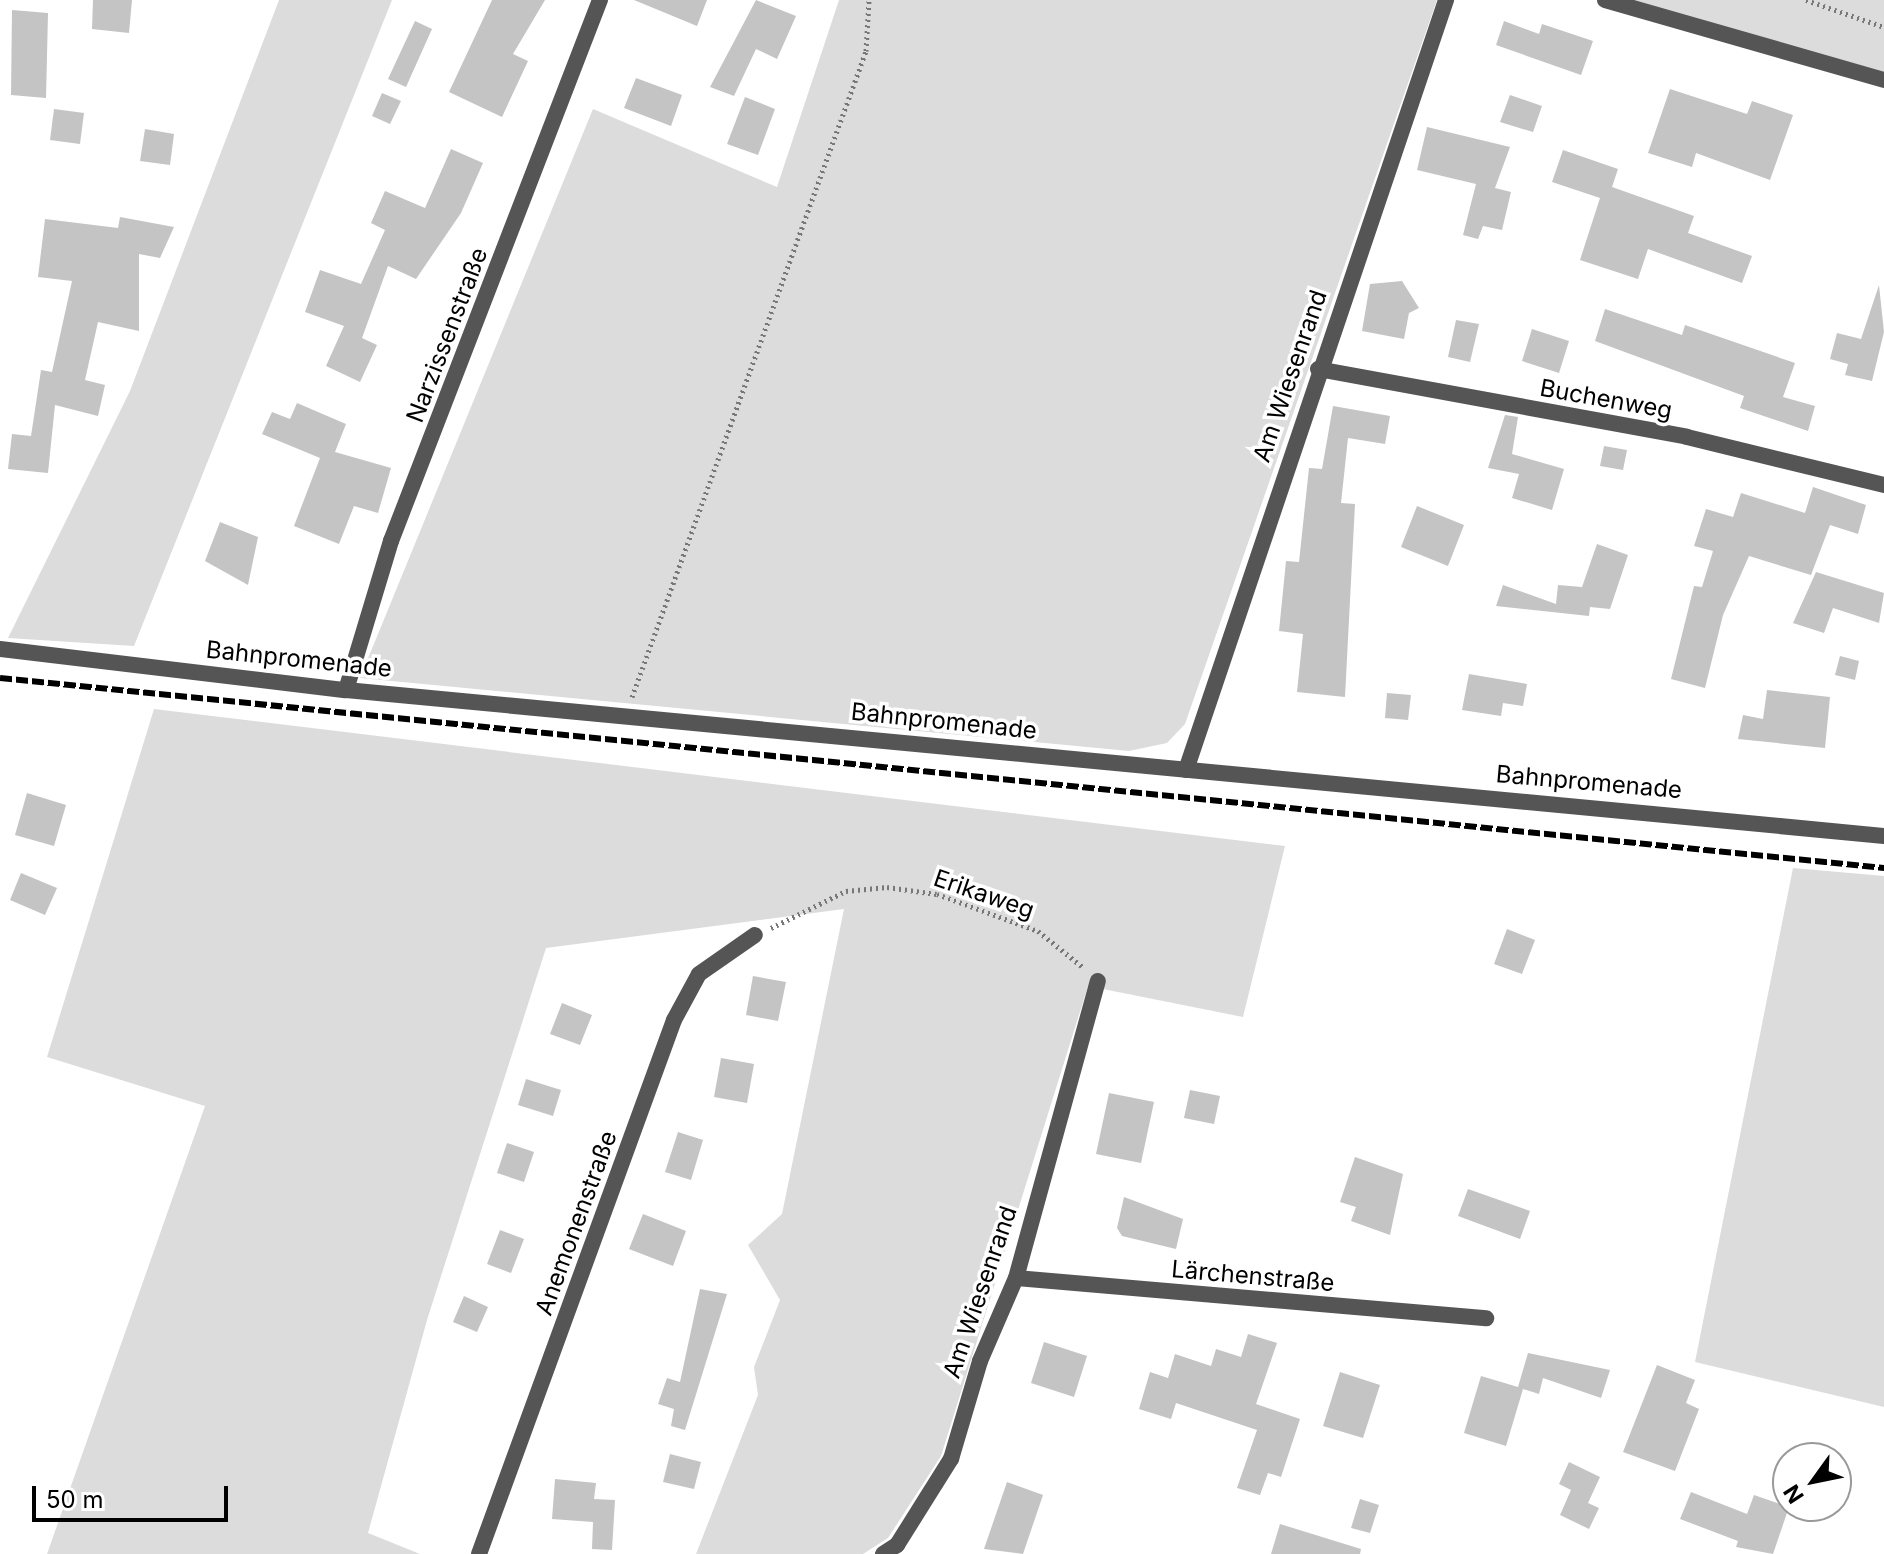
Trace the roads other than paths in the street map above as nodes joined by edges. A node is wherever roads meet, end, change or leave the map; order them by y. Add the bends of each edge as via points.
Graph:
1 (600, 0) edge
2 (1446, 0) edge
3 (1605, 0) edge
4 (1884, 80) edge
5 (1318, 369) junction
6 (1884, 485) edge
7 (0, 649) edge
8 (346, 690) junction
9 (1186, 770) junction
10 (1884, 836) edge
11 (755, 935) road end
12 (1098, 981) road end
13 (1016, 1278) junction
14 (1486, 1318) dead end
15 (479, 1554) edge
16 (883, 1554) edge

1 - 8 street, Narzissenstraße via 391,541
2 - 5 street, Am Wiesenrand
3 - 4 street
5 - 6 street, Buchenweg via 1687,437
5 - 9 street, Am Wiesenrand
7 - 8 street, Bahnpromenade
8 - 9 street, Bahnpromenade
9 - 10 street, Bahnpromenade
11 - 15 street, Anemonenstraße via 699,974 674,1020
12 - 13 street, Am Wiesenrand
13 - 14 street, Lärchenstraße
13 - 16 street, Am Wiesenrand via 980,1361 951,1459 897,1545

